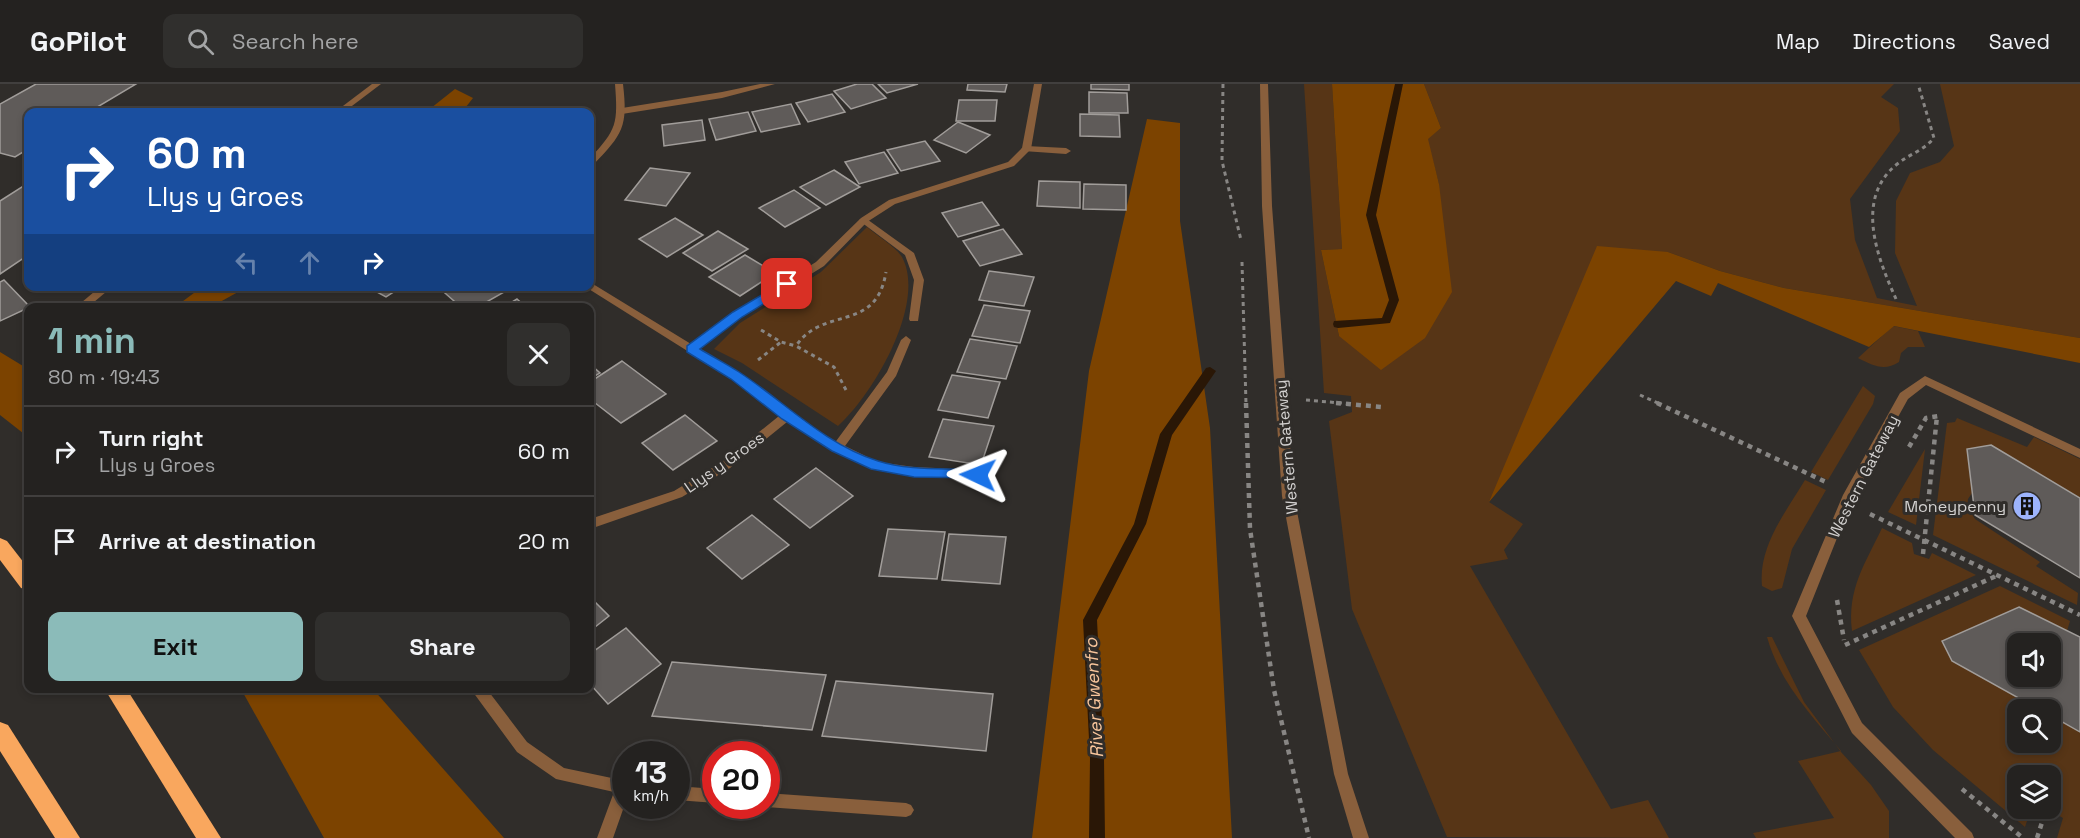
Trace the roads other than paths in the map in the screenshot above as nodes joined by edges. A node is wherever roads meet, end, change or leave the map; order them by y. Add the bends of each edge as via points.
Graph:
1 (377, 84) edge
2 (619, 84) edge
3 (771, 84) edge
4 (1038, 84) edge
5 (1264, 84) edge
6 (344, 108) edge
7 (622, 111) junction
8 (1026, 149) junction
9 (1066, 151) dead end
10 (594, 159) edge
11 (864, 220) junction
12 (594, 289) edge
13 (101, 291) edge
14 (86, 303) edge
15 (914, 319) dead end
16 (906, 340) dead end
17 (691, 349) junction
18 (787, 416) junction
19 (837, 448) junction
20 (2080, 454) edge
21 (978, 475) dead end
22 (594, 523) edge
23 (0, 546) edge
24 (24, 577) edge
25 (117, 693) edge
26 (481, 693) edge
27 (0, 732) edge
28 (612, 785) edge
29 (780, 801) edge
30 (906, 810) dead end
31 (612, 819) edge
32 (1963, 837) edge
33 (68, 838) edge
34 (209, 838) edge
35 (605, 838) edge
36 (1361, 838) edge

1 - 6 street
2 - 7 street
3 - 7 street
4 - 8 street
5 - 36 street, Western Gateway via 1267,206 1288,496 1341,774
7 - 10 street via 617,135
8 - 9 street
8 - 11 street via 1011,164 892,201
11 - 15 street via 909,253 919,280
11 - 17 street via 820,264
12 - 17 street
13 - 14 street
16 - 19 street via 892,373
17 - 18 street via 736,376
18 - 19 street
18 - 22 street, Llys y Groes via 726,465 678,494
19 - 21 street via 876,466
20 - 32 street, Western Gateway via 1925,380 1904,396 1847,498 1799,616 1857,728
23 - 24 highway
25 - 34 highway
26 - 28 street via 522,747 561,774
27 - 33 highway
29 - 30 street
31 - 35 street

